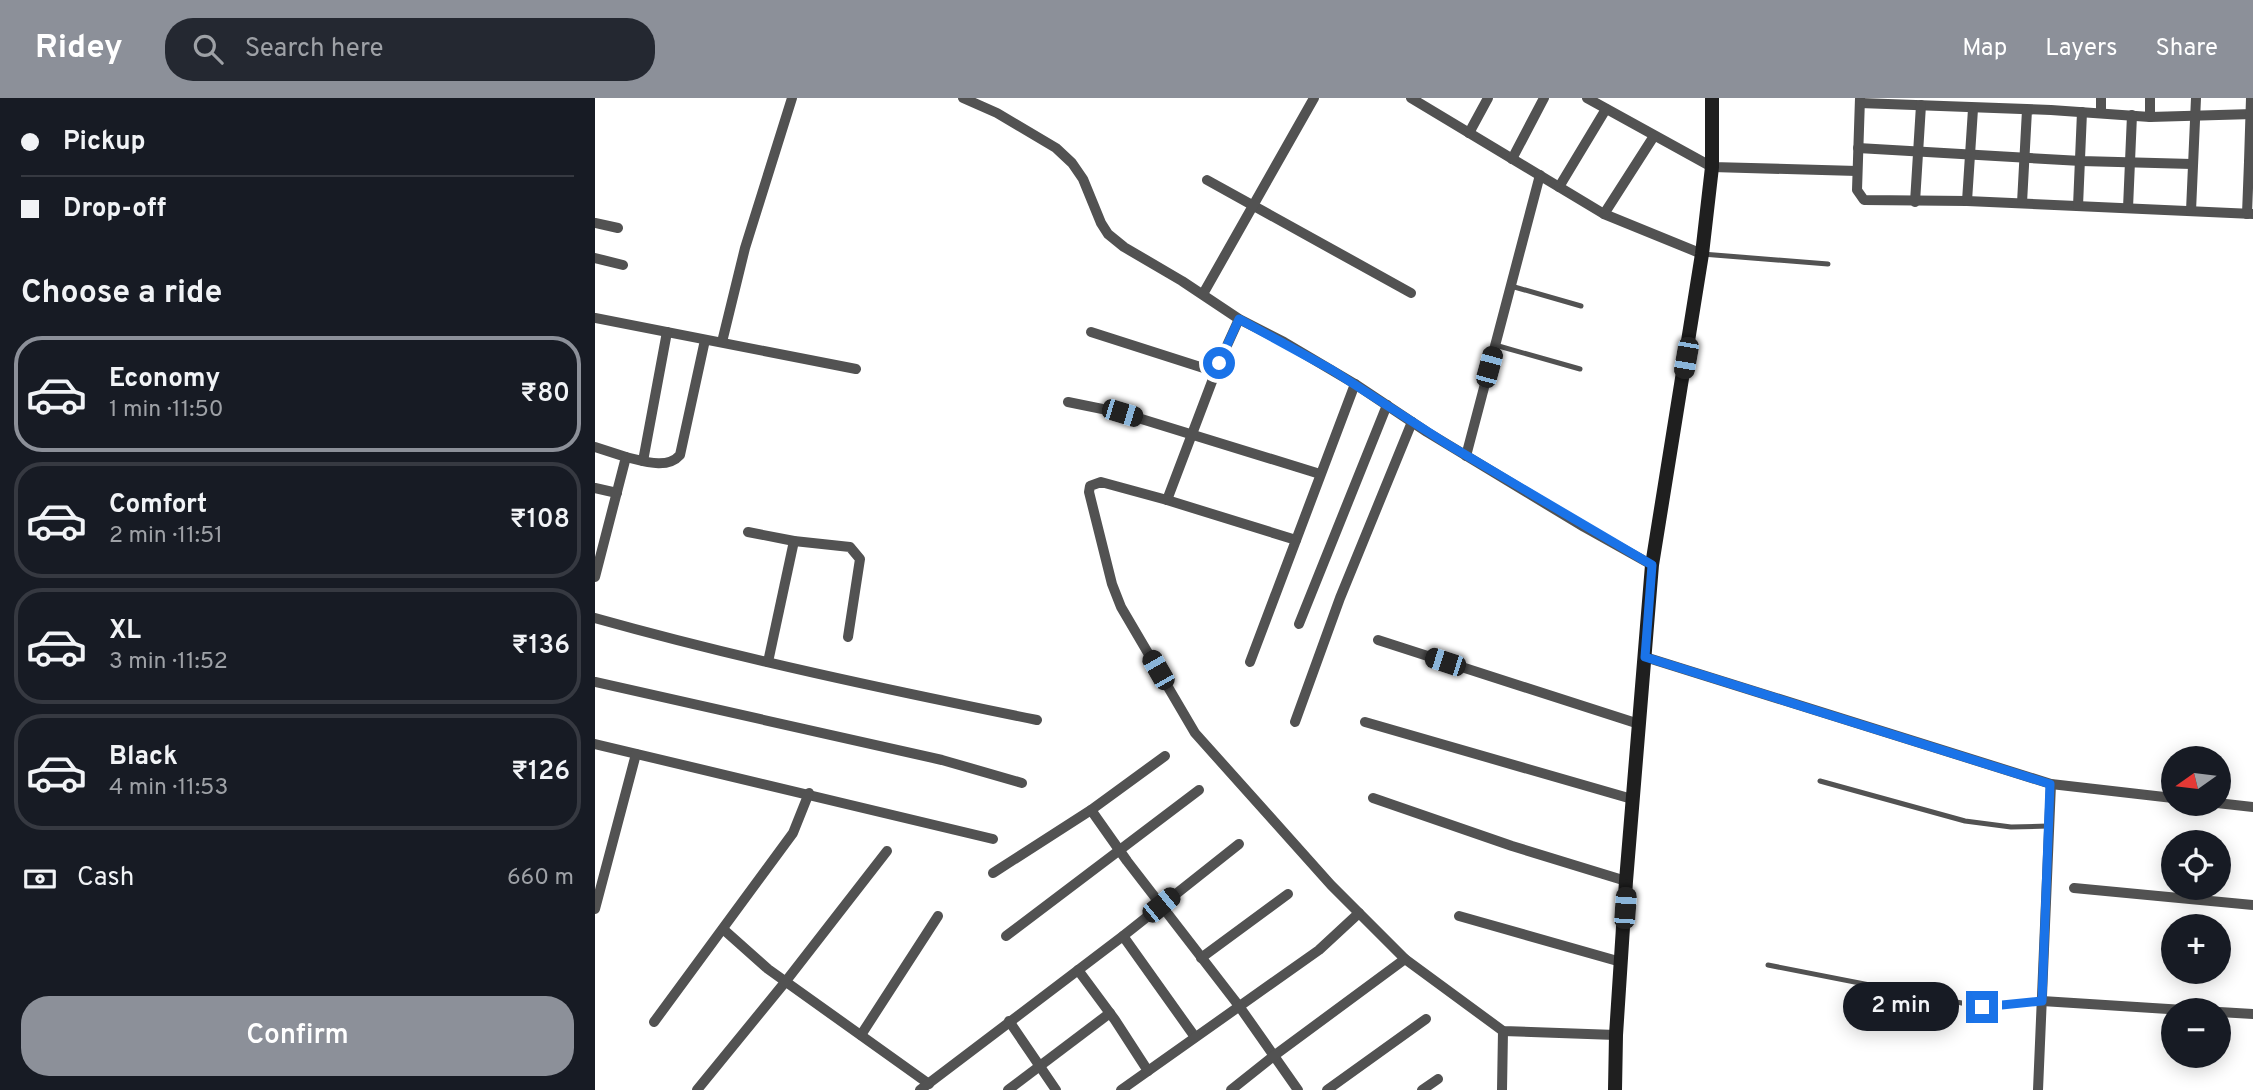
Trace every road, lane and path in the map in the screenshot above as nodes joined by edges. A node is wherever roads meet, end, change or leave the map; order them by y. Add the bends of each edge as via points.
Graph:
1 (792, 98) edge
2 (963, 98) edge
3 (1314, 98) edge
4 (1488, 98) edge
5 (1544, 98) edge
6 (1711, 98) edge
7 (2052, 98) edge
8 (2101, 98) edge
9 (2150, 98) edge
10 (2196, 98) edge
11 (2251, 98) edge
12 (1417, 100) edge
13 (1860, 101) edge
14 (1597, 102) edge
15 (1921, 105) junction
16 (1973, 109) junction
17 (2027, 110) junction
18 (2051, 110) junction
19 (2082, 112) junction
20 (2101, 113) junction
21 (2252, 114) edge
22 (2132, 115) junction
23 (2150, 117) junction
24 (2195, 117) junction
25 (1469, 133) junction
26 (1654, 136) junction
27 (1858, 148) junction
28 (1919, 151) junction
29 (1972, 153) junction
30 (2026, 157) junction
31 (1512, 159) junction
32 (2081, 161) junction
33 (2130, 162) junction
34 (2251, 162) edge
35 (2192, 164) junction
36 (1712, 167) junction
37 (1857, 172) junction
38 (1540, 175) junction
39 (1207, 180) dead end
40 (1559, 187) junction
41 (1967, 201) junction
42 (1915, 202) junction
43 (2022, 203) junction
44 (2078, 206) junction
45 (1252, 207) junction
46 (2128, 208) junction
47 (2191, 211) junction
48 (1604, 214) junction
49 (2250, 214) edge
50 (595, 223) edge
51 (618, 228) dead end
52 (1702, 254) junction
53 (595, 258) edge
54 (1828, 264) dead end
55 (623, 265) dead end
56 (1511, 286) junction
57 (1411, 293) dead end
58 (1202, 294) junction
59 (1581, 306) dead end
60 (595, 318) edge
61 (1239, 319) junction
62 (667, 332) junction
63 (1091, 332) dead end
64 (705, 340) junction
65 (722, 342) junction
66 (1495, 345) junction
67 (856, 369) dead end
68 (1580, 369) dead end
69 (1216, 372) junction
70 (1355, 384) junction
71 (1068, 402) dead end
72 (1387, 405) junction
73 (1412, 422) junction
74 (1192, 435) junction
75 (595, 447) edge
76 (1466, 456) junction
77 (626, 457) junction
78 (643, 461) junction
79 (1320, 474) junction
80 (595, 488) edge
81 (617, 493) junction
82 (1167, 500) junction
83 (748, 532) dead end
84 (1296, 540) junction
85 (794, 541) junction
86 (596, 565) edge
87 (1652, 565) junction
88 (595, 578) edge
89 (595, 618) edge
90 (1299, 624) dead end
91 (848, 637) dead end
92 (1378, 640) dead end
93 (1645, 657) junction
94 (768, 662) junction
95 (1250, 662) dead end
96 (595, 682) edge
97 (1037, 720) dead end
98 (1294, 722) dead end
99 (1365, 722) dead end
100 (1639, 724) junction
101 (595, 744) edge
102 (636, 754) junction
103 (1165, 756) dead end
104 (1820, 780) dead end
105 (1022, 783) dead end
106 (2050, 784) junction
107 (1199, 790) dead end
108 (809, 793) junction
109 (2161, 797) edge
110 (1373, 798) dead end
111 (1632, 799) junction
112 (2231, 805) edge
113 (2253, 807) edge
114 (1091, 810) junction
115 (2048, 826) junction
116 (993, 839) dead end
117 (1239, 844) dead end
118 (887, 851) dead end
119 (1121, 851) junction
120 (993, 873) dead end
121 (1626, 881) junction
122 (2074, 888) dead end
123 (1288, 894) dead end
124 (1161, 905) junction
125 (2253, 905) edge
126 (595, 909) edge
127 (1359, 913) junction
128 (938, 916) dead end
129 (1459, 916) dead end
130 (723, 929) junction
131 (1006, 936) dead end
132 (1123, 936) junction
133 (1201, 958) junction
134 (1405, 959) junction
135 (1621, 962) junction
136 (1768, 965) dead end
137 (1078, 970) junction
138 (786, 981) junction
139 (2042, 1001) junction
140 (1239, 1006) junction
141 (2161, 1009) edge
142 (1110, 1013) junction
143 (2231, 1013) edge
144 (2253, 1014) edge
145 (1426, 1019) dead end
146 (655, 1021) dead end
147 (1009, 1021) junction
148 (1503, 1031) junction
149 (861, 1035) junction
150 (1616, 1035) junction
151 (1195, 1037) junction
152 (1275, 1055) junction
153 (1040, 1066) junction
154 (1148, 1072) junction
155 (1438, 1079) dead end
156 (925, 1087) edge
157 (697, 1090) edge
158 (1008, 1090) edge
159 (1056, 1090) edge
160 (1121, 1090) edge
161 (1232, 1090) edge
162 (1298, 1090) edge
163 (1327, 1090) edge
164 (1422, 1090) edge
165 (1502, 1090) edge
166 (1615, 1090) edge
167 (2038, 1090) edge

1 - 65 street via 745,248
2 - 58 street via 1056,148 1083,179 1108,234
3 - 45 street
4 - 25 street
5 - 31 street
6 - 36 street
7 - 18 street
8 - 20 street
9 - 23 street
10 - 24 street
11 - 21 street
12 - 25 street
13 - 15 street
13 - 27 street
14 - 26 street
14 - 40 street
15 - 16 street
15 - 28 street
16 - 17 street
16 - 29 street
17 - 18 street
17 - 30 street
18 - 19 street
19 - 20 street
19 - 32 street
20 - 22 street
21 - 24 street
21 - 34 street
22 - 23 street
22 - 33 street
23 - 24 street
24 - 35 street
25 - 31 street
26 - 36 street
26 - 48 street
27 - 28 street
27 - 37 street
28 - 29 street
28 - 42 street
29 - 30 street
29 - 41 street
30 - 32 street
30 - 43 street
31 - 38 street
32 - 33 street
32 - 44 street
33 - 35 street
33 - 46 street
34 - 49 street
35 - 47 street
36 - 37 street
36 - 52 street
37 - 42 street via 1857,190 1864,200
38 - 40 street
38 - 56 street
39 - 45 street
40 - 48 street
41 - 42 street
41 - 43 street
43 - 44 street
44 - 46 street
45 - 57 street
45 - 58 street
46 - 47 street
47 - 49 street
48 - 52 street
50 - 51 street
52 - 54 lane
52 - 87 street
53 - 55 street
56 - 59 lane
56 - 66 street
58 - 61 street
60 - 62 street
61 - 69 street
61 - 70 street
62 - 64 street
62 - 78 street
63 - 69 street
64 - 65 street
64 - 78 street via 680,455 667,464
65 - 67 street
66 - 68 lane
66 - 76 street
69 - 74 street
70 - 72 street
70 - 79 street
71 - 74 street
72 - 73 street
72 - 90 street
73 - 76 street
73 - 98 street
74 - 79 street
74 - 82 street
75 - 77 street
76 - 87 street
77 - 78 street
77 - 81 street
79 - 84 street
80 - 81 street
81 - 86 street
82 - 84 street
82 - 127 street via 1101,482 1090,486 1121,607 1195,733
83 - 85 street
84 - 95 street
85 - 91 street via 850,547 860,558
85 - 94 street
86 - 88 street
87 - 93 street
89 - 94 street
92 - 100 street
93 - 100 street
93 - 106 street
94 - 97 street
96 - 105 street via 942,760
99 - 111 street
100 - 111 street
101 - 102 street
102 - 108 street
102 - 126 street
103 - 114 street
104 - 115 lane via 1965,821
106 - 109 street
106 - 115 street
107 - 119 street
108 - 116 street
108 - 130 street via 793,833
110 - 121 street
111 - 121 street
112 - 113 street
114 - 119 street
114 - 120 street
115 - 139 street
117 - 124 street
118 - 138 street
119 - 124 street
119 - 131 street
121 - 135 street
122 - 125 street
123 - 133 street
124 - 132 street
124 - 133 street
127 - 134 street
127 - 140 street via 1319,950
128 - 149 street
129 - 135 street
130 - 138 street
130 - 146 street
132 - 137 street
132 - 151 street
133 - 140 street
134 - 148 street
134 - 152 street
135 - 150 street
136 - 139 lane via 1982,1007
137 - 142 street
137 - 147 street
138 - 149 street
138 - 157 street
139 - 141 street
139 - 167 street
140 - 151 street
140 - 152 street
142 - 153 street
142 - 154 street
143 - 144 street
145 - 163 street
147 - 153 street
147 - 156 street
148 - 150 street
148 - 165 street
149 - 156 street
150 - 166 street
151 - 154 street
152 - 161 street
152 - 162 street
153 - 158 street
153 - 159 street
154 - 160 street
155 - 164 street

